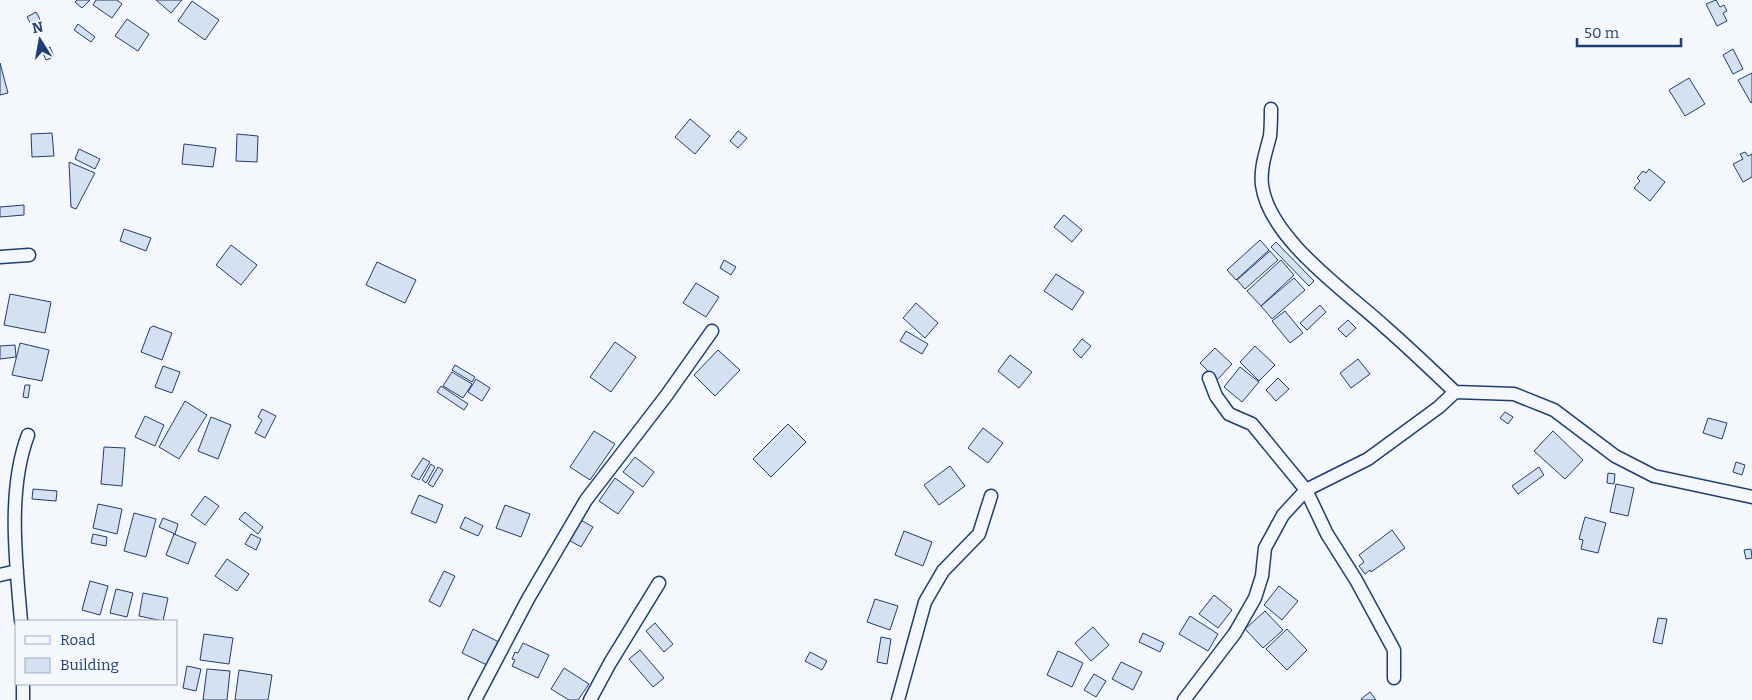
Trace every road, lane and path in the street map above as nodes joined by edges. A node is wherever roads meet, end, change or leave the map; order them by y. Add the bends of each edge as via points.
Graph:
1 (1271, 109) dead end
2 (29, 255) dead end
3 (0, 257) edge
4 (712, 331) dead end
5 (1209, 378) dead end
6 (1455, 392) junction
7 (28, 435) dead end
8 (1306, 490) junction
9 (990, 496) dead end
10 (1752, 496) edge
11 (17, 571) junction
12 (0, 575) edge
13 (659, 583) dead end
14 (21, 620) edge
15 (1394, 678) dead end
16 (23, 685) edge
17 (23, 700) edge
18 (475, 700) edge
19 (590, 700) edge
20 (898, 700) edge
21 (1184, 700) edge

1 - 6 street via 1262,186 1274,219 1340,291 1383,325
2 - 3 street
4 - 18 street via 586,500 528,599
5 - 8 street via 1216,396 1229,414 1252,424
6 - 8 street via 1368,459
6 - 10 street via 1514,394 1554,410 1615,456 1654,476
7 - 11 street via 20,455 16,486
8 - 15 street via 1327,534 1394,650
8 - 21 street via 1283,515 1265,548 1262,576 1255,598 1235,633
9 - 20 street via 979,534 943,571 925,602
11 - 12 street
11 - 14 street
13 - 19 street
16 - 17 street

